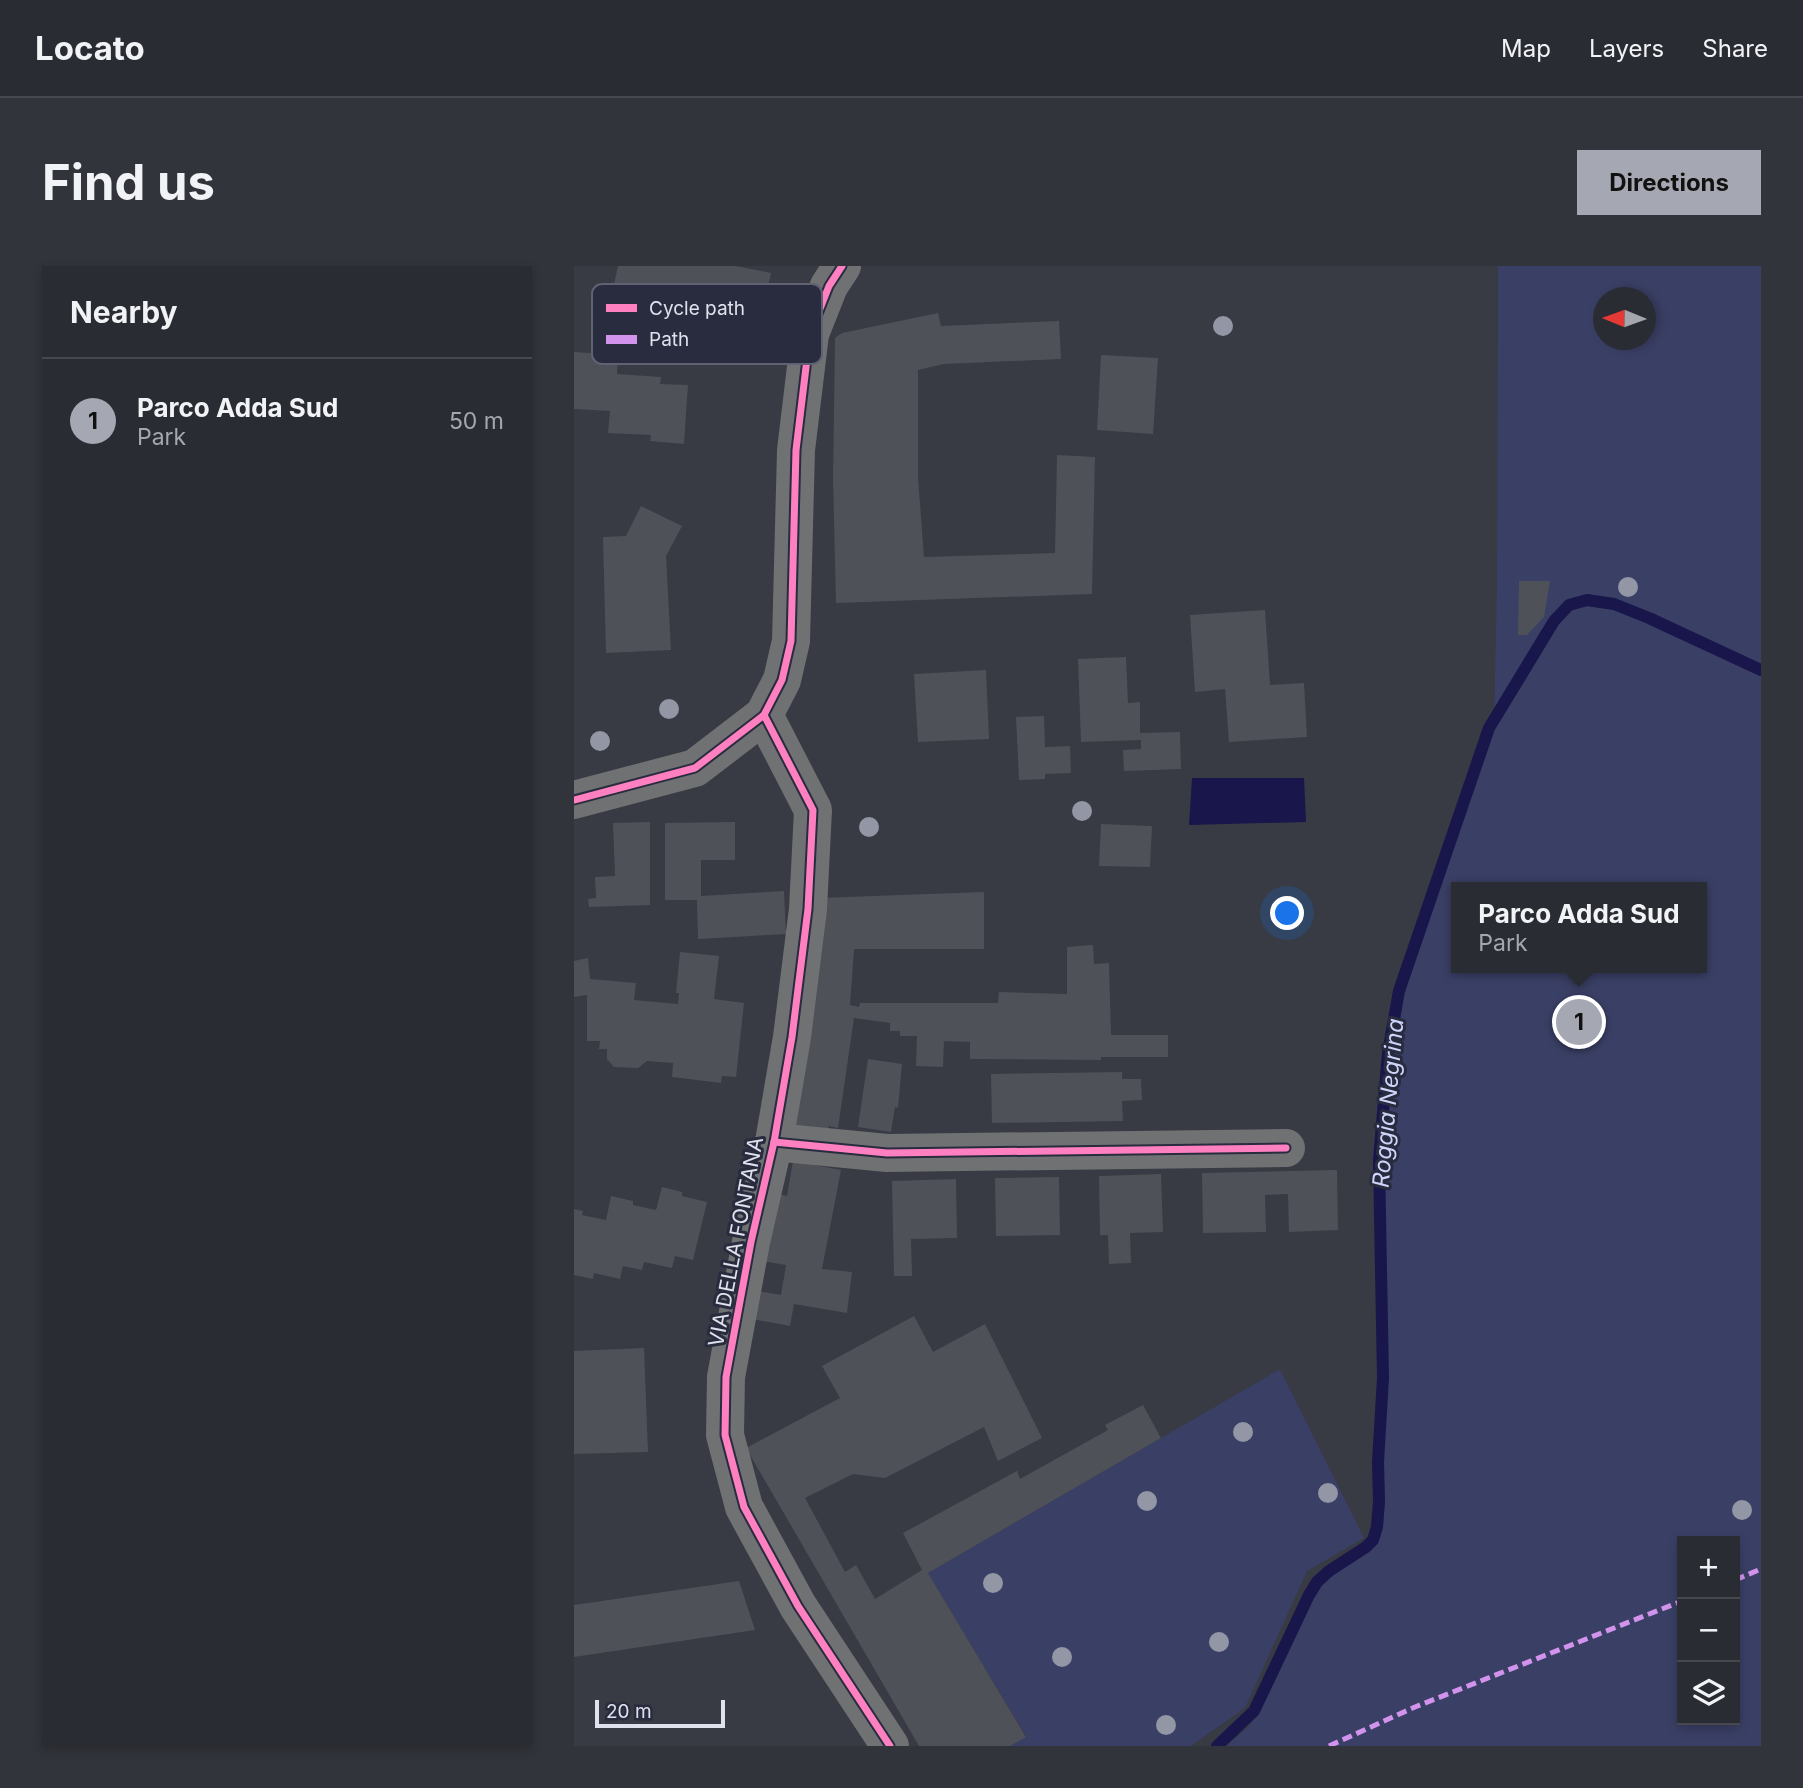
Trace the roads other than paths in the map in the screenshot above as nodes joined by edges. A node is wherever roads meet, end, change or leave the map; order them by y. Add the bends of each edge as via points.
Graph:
1 (842, 266) edge
2 (822, 304) edge
3 (806, 364) edge
4 (764, 715) junction
5 (574, 800) edge
6 (774, 1142) junction
7 (1286, 1148) dead end
8 (890, 1746) edge

1 - 2 street
3 - 4 street via 796,450 791,641 782,680
4 - 5 street via 695,768
4 - 6 street, VIA DELLA FONTANA via 813,810 808,909
6 - 7 street via 887,1153
6 - 8 street, VIA DELLA FONTANA via 726,1377 725,1435 744,1507 799,1606

